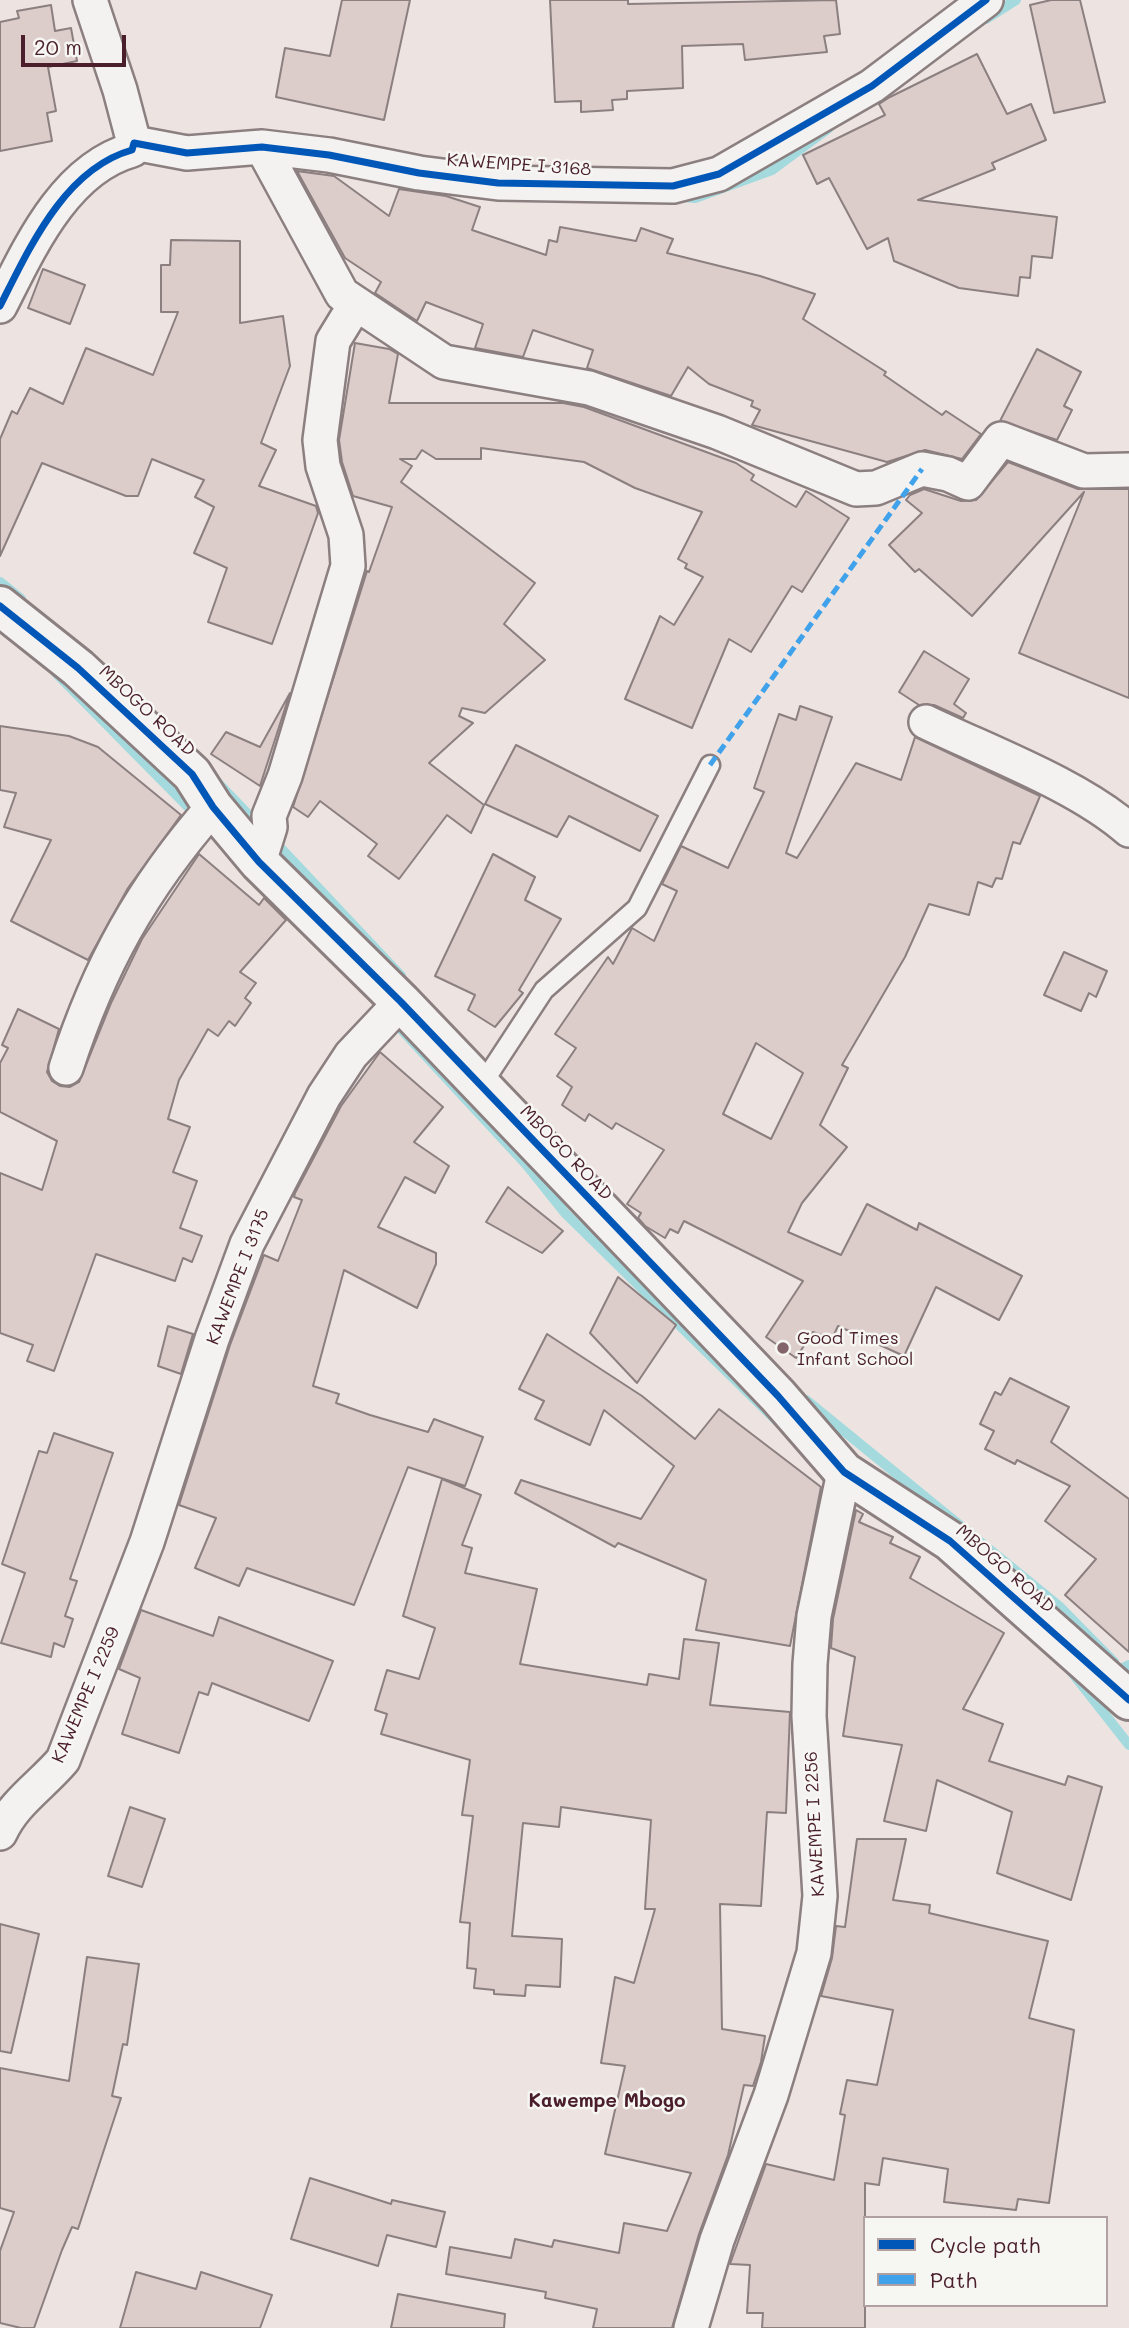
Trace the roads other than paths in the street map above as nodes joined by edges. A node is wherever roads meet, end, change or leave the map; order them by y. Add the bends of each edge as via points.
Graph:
1 (90, 0) edge
2 (986, 0) edge
3 (134, 143) junction
4 (262, 148) junction
5 (355, 305) junction
6 (0, 306) edge
7 (1129, 470) edge
8 (0, 606) edge
9 (926, 722) dead end
10 (710, 765) dead end
11 (205, 816) junction
12 (1129, 830) edge
13 (259, 862) junction
14 (401, 1002) junction
15 (66, 1068) dead end
16 (481, 1086) junction
17 (844, 1472) junction
18 (147, 1542) joint
19 (1129, 1700) edge
20 (0, 1833) edge
21 (691, 2328) edge

1 - 3 street
2 - 4 street, KAWEMPE I 3168 via 872,86 719,174 673,186 498,183
3 - 4 street, KAWEMPE I 3168 via 187,153
3 - 6 street via 132,150 106,161 68,193 40,231
4 - 5 street via 293,199 333,283
5 - 7 street via 444,362 589,388 717,432 856,489 876,488 922,469 968,483 1001,439 1084,471
5 - 13 street via 333,341 320,440 323,466 346,535 348,566 269,816
8 - 11 street, MBOGO ROAD via 135,719 192,774
9 - 12 street via 1057,784
10 - 16 lane via 637,908 544,990
11 - 13 street, MBOGO ROAD
11 - 15 street via 138,904 94,988
13 - 14 street, MBOGO ROAD
14 - 16 street, MBOGO ROAD
14 - 18 street, KAWEMPE I 3175 via 351,1055 265,1205 225,1302
16 - 17 street, MBOGO ROAD via 778,1396
17 - 19 street, MBOGO ROAD via 950,1541
17 - 21 street, KAWEMPE I 2256 via 814,1616 810,1664 820,1896 814,1953 791,2035 717,2240
18 - 20 street, KAWEMPE I 2259 via 63,1760 7,1817

